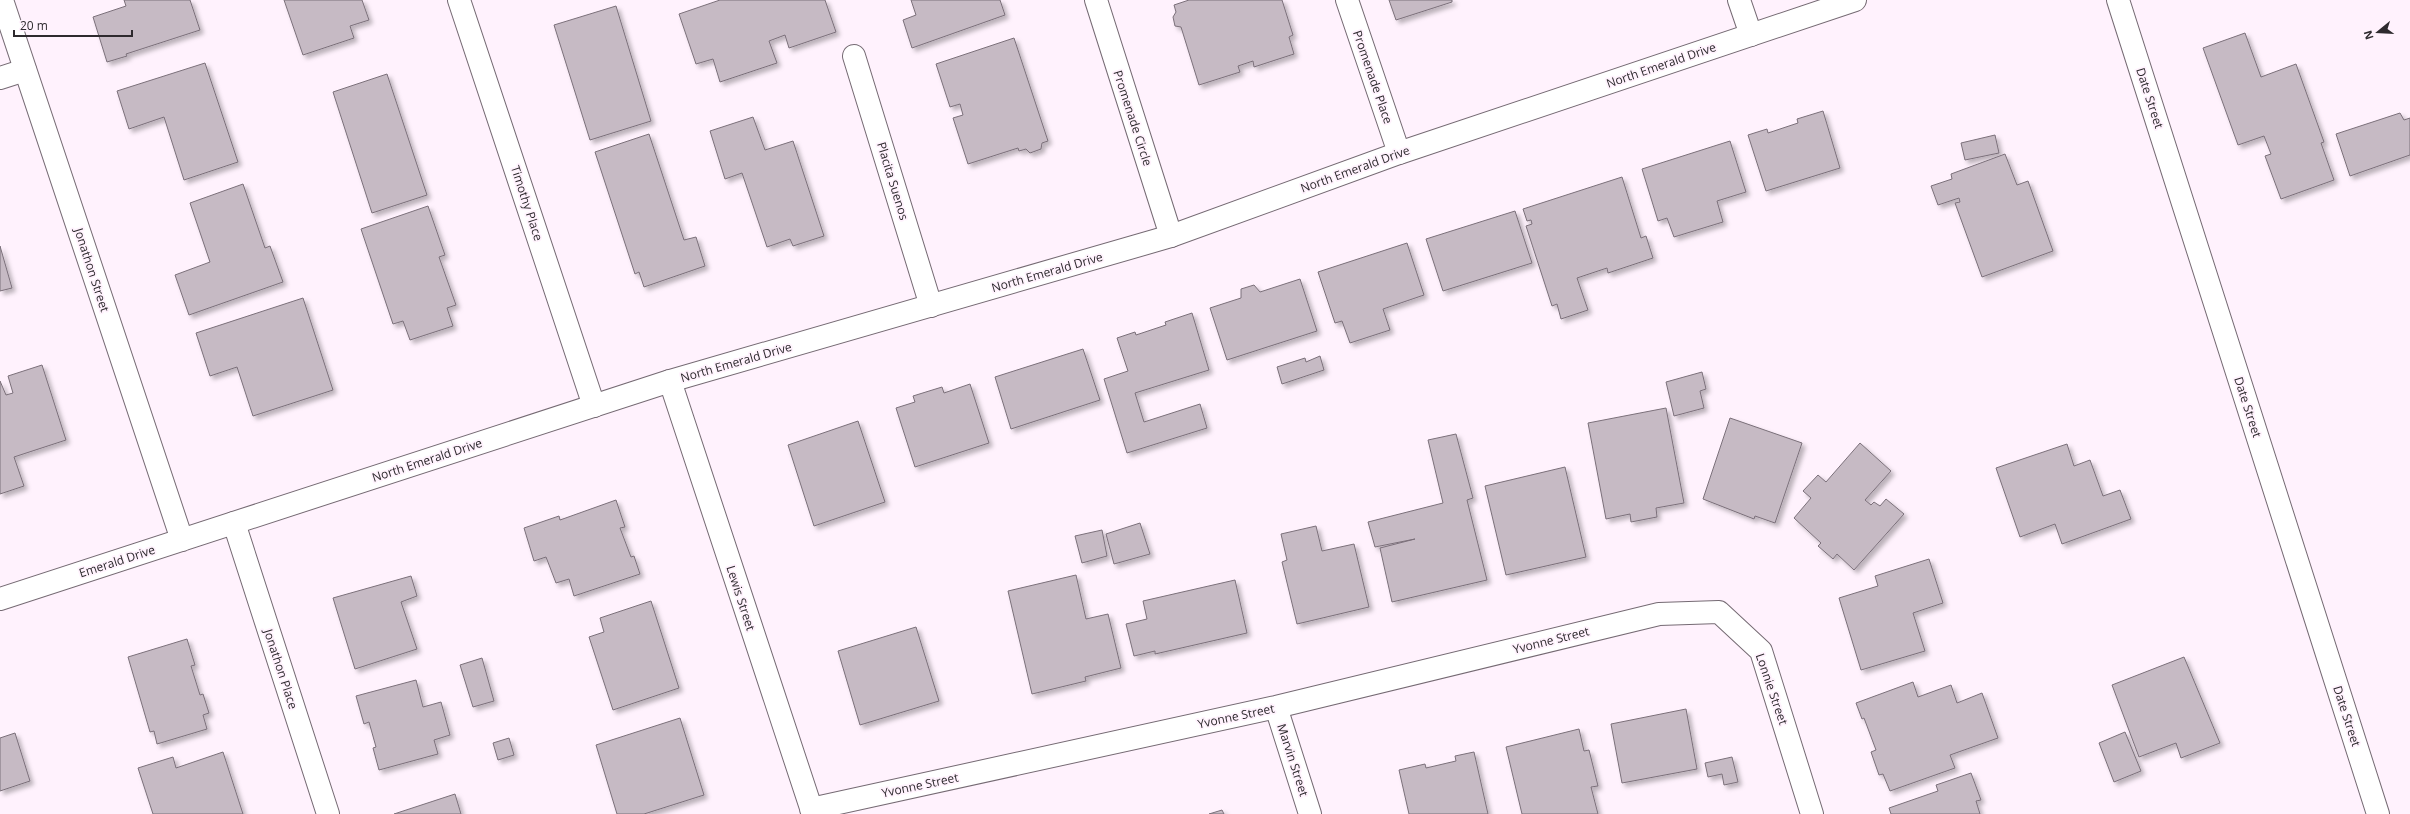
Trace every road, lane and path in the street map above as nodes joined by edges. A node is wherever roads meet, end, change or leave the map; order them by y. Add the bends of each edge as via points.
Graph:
1 (2, 0) edge
2 (460, 0) edge
3 (1096, 0) edge
4 (1347, 0) edge
5 (1739, 0) edge
6 (1855, 0) edge
7 (2118, 0) edge
8 (1751, 35) junction
9 (854, 56) dead end
10 (25, 70) junction
11 (0, 78) edge
12 (1399, 153) junction
13 (1170, 236) junction
14 (931, 306) junction
15 (670, 381) junction
16 (594, 406) junction
17 (234, 523) junction
18 (182, 540) junction
19 (0, 599) edge
20 (1659, 614) joint
21 (1276, 707) junction
22 (812, 812) edge
23 (328, 814) edge
24 (1310, 814) edge
25 (1812, 814) edge
26 (2378, 814) edge

1 - 10 street, Jonathon Street
2 - 16 street, Timothy Place
3 - 13 street, Promenade Circle
4 - 12 street, Promenade Place
5 - 8 street
6 - 8 street, North Emerald Drive
7 - 26 street, Date Street
8 - 12 street, North Emerald Drive
9 - 14 street, Placita Suenos
10 - 11 street
10 - 18 street, Jonathon Street
12 - 13 street, North Emerald Drive
13 - 14 street, North Emerald Drive
14 - 15 street, North Emerald Drive
15 - 16 street, North Emerald Drive
15 - 22 street, Lewis Street
16 - 17 street, North Emerald Drive
17 - 18 street, Emerald Drive
17 - 23 street, Jonathon Place
18 - 19 street, Emerald Drive
20 - 21 street, Yvonne Street
20 - 25 street, Lonnie Street via 1719,612 1761,651
21 - 22 street, Yvonne Street
21 - 24 street, Marvin Street

